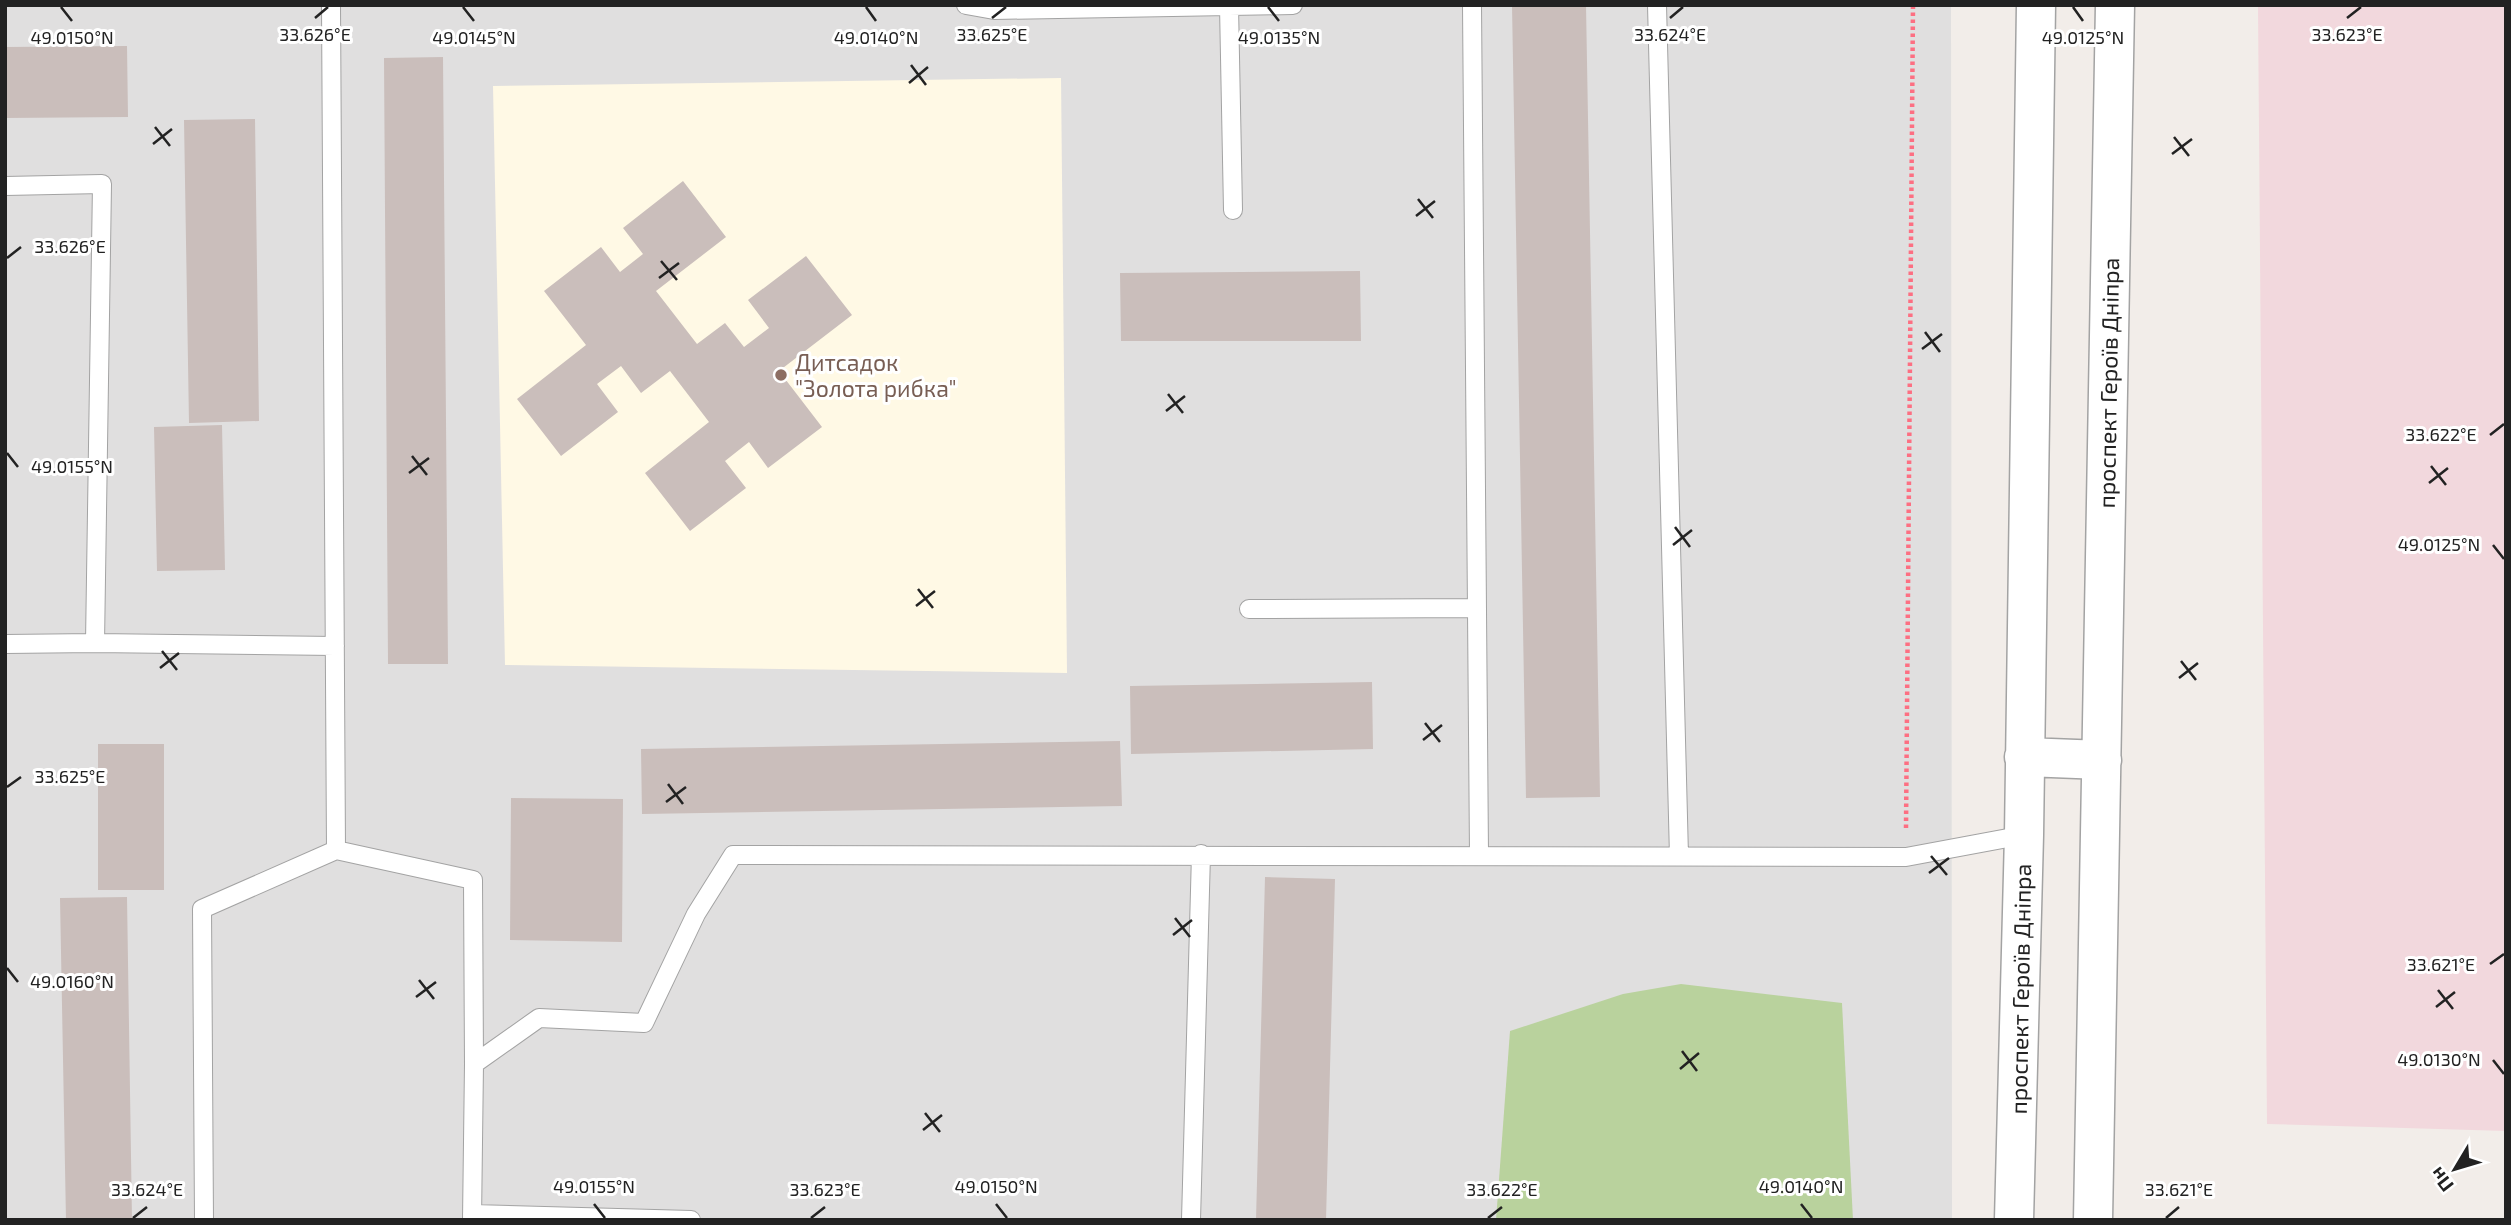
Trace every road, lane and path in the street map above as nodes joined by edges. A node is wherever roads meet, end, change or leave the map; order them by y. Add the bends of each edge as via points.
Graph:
1 (331, 5) edge
2 (966, 5) edge
3 (1293, 5) edge
4 (1472, 5) edge
5 (1657, 5) edge
6 (1913, 5) edge
7 (2036, 5) edge
8 (2115, 5) edge
9 (1229, 6) edge
10 (1056, 7) edge
11 (5, 186) edge
12 (1233, 210) dead end
13 (1477, 608) junction
14 (1248, 609) dead end
15 (95, 643) junction
16 (5, 644) edge
17 (335, 646) junction
18 (2024, 757) junction
19 (2102, 760) junction
20 (2024, 835) junction
21 (336, 850) junction
22 (1201, 854) junction
23 (1479, 854) junction
24 (1679, 856) junction
25 (1906, 857) junction
26 (474, 1064) junction
27 (472, 1217) edge
28 (204, 1220) edge
29 (691, 1220) edge
30 (1191, 1220) edge
31 (2014, 1220) edge
32 (2093, 1220) edge

1 - 17 lane
2 - 10 lane via 994,10
3 - 9 lane
4 - 13 lane
5 - 24 lane
6 - 25 path
7 - 18 street, проспект Героїв Дніпра
8 - 19 street, проспект Героїв Дніпра
9 - 10 lane
9 - 12 lane
11 - 15 lane via 102,184
13 - 14 lane
13 - 23 lane
15 - 16 lane
15 - 17 lane
17 - 21 lane
18 - 19 street
18 - 20 street, проспект Героїв Дніпра
19 - 32 street, проспект Героїв Дніпра
20 - 25 lane
20 - 31 street, проспект Героїв Дніпра
21 - 26 lane via 473,880
21 - 28 lane via 202,909
22 - 23 lane
22 - 26 lane via 733,855 696,914 644,1023 539,1018
22 - 30 lane
23 - 24 lane
24 - 25 lane
26 - 27 lane
27 - 29 lane

